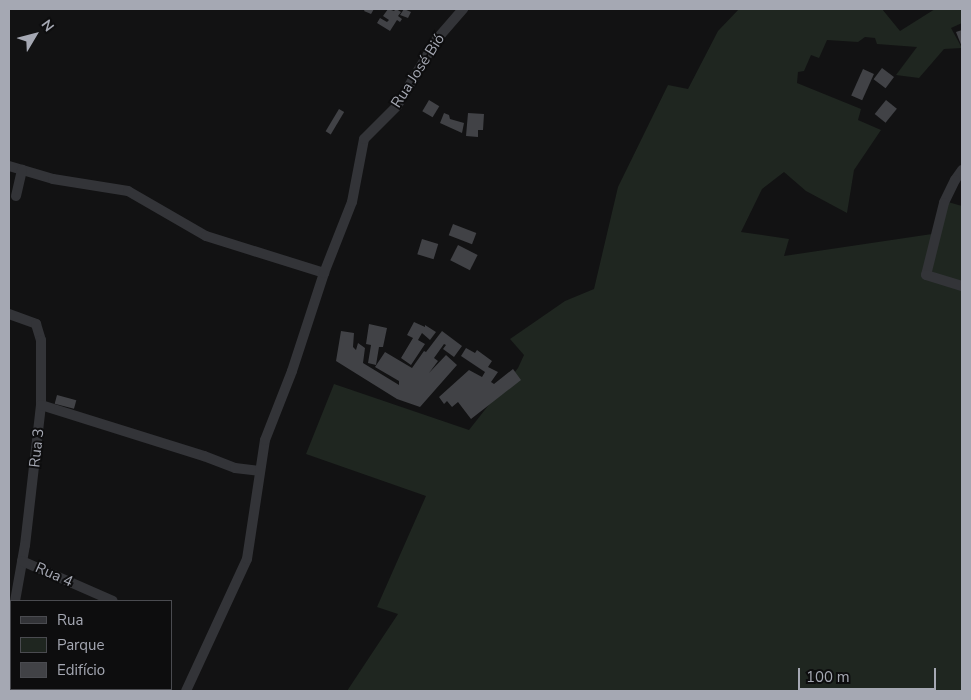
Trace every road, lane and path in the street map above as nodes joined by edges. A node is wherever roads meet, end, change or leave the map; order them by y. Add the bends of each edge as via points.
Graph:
1 (463, 9) edge
2 (9, 166) edge
3 (22, 170) junction
4 (962, 170) edge
5 (16, 196) dead end
6 (324, 273) junction
7 (962, 286) edge
8 (9, 314) edge
9 (41, 405) junction
10 (259, 471) junction
11 (22, 561) junction
12 (15, 600) edge
13 (112, 600) edge
14 (186, 691) edge

1 - 6 street, Rua José Bió via 437,39 397,106 364,139 352,202
2 - 3 street
3 - 5 street
3 - 6 street via 53,179 128,191 206,236
4 - 7 street via 944,202 926,275
6 - 10 street, Rua José Bió via 265,440
8 - 9 street, Rua 3 via 36,324 41,340
9 - 10 street via 235,468
9 - 11 street, Rua 3
10 - 14 street, Rua José Bió via 247,559
11 - 12 street, Rua 3
11 - 13 street, Rua 4

